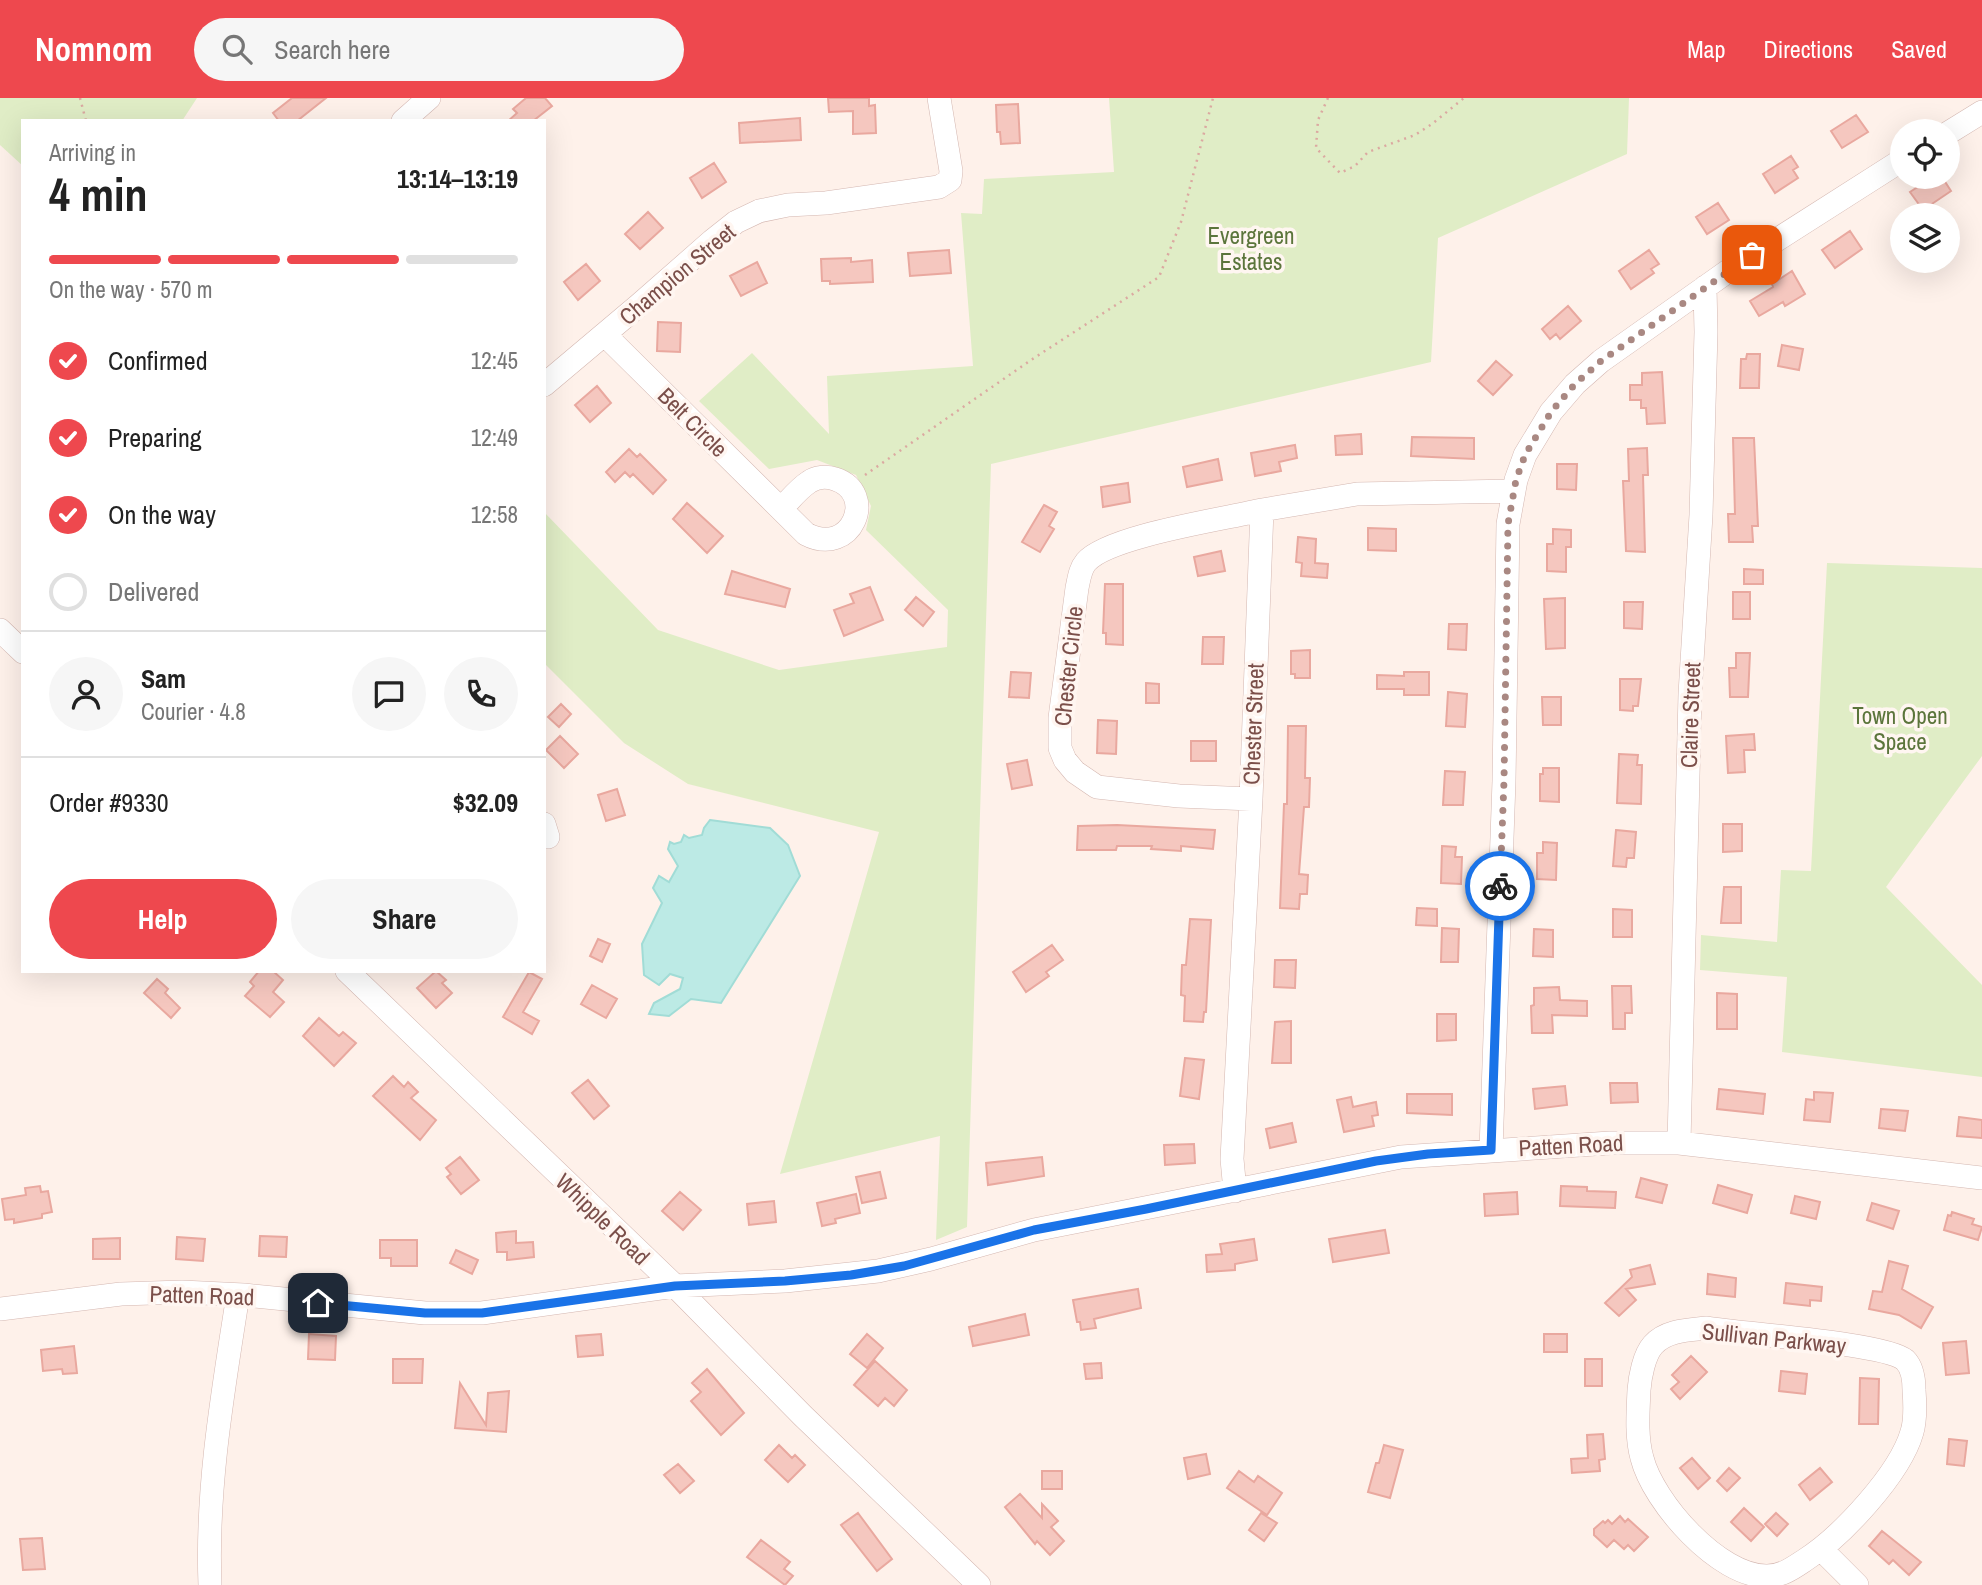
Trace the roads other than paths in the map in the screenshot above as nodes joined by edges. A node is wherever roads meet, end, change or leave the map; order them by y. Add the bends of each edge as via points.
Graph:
1 (429, 98) edge
2 (939, 98) edge
3 (1982, 112) edge
4 (406, 119) edge
5 (1960, 126) edge
6 (1890, 168) edge
7 (1705, 287) junction
8 (604, 335) junction
9 (546, 383) edge
10 (1514, 491) junction
11 (781, 509) junction
12 (1262, 510) junction
13 (0, 630) edge
14 (21, 650) edge
15 (1251, 799) junction
16 (349, 973) edge
17 (1679, 1143) junction
18 (1491, 1150) junction
19 (1982, 1178) edge
20 (1235, 1191) junction
21 (675, 1286) junction
22 (238, 1295) junction
23 (0, 1309) edge
24 (1822, 1550) junction
25 (210, 1585) edge
26 (979, 1585) edge
27 (1857, 1585) edge

1 - 4 street
2 - 8 street, Champion Street via 950,180 939,187 759,211 712,240
3 - 5 street
6 - 7 street
7 - 10 street via 1575,384 1551,412 1525,455
7 - 17 street, Claire Street
8 - 9 street, Champion Street
8 - 11 street, Belt Circle
10 - 12 street via 1357,494
10 - 18 street via 1508,524
11 - 11 street, Belt Circle via 806,534 816,539 836,538 852,525 857,505 848,486 819,478
12 - 15 street, Chester Street
12 - 15 street, Chester Circle via 1122,542 1088,560 1077,588 1060,718 1060,748 1065,760 1097,787
13 - 14 street
15 - 20 street, Chester Street via 1231,1159
16 - 21 street, Whipple Road
17 - 18 street, Patten Road
17 - 19 street, Patten Road
18 - 20 street, Patten Road via 1401,1157
20 - 21 street, Patten Road via 1034,1230 878,1271
21 - 22 street, Patten Road via 454,1315
21 - 26 street, Whipple Road
22 - 23 street, Patten Road via 121,1294
22 - 25 street via 212,1486
24 - 24 street, Sullivan Parkway via 1872,1498 1898,1463 1912,1431 1913,1376 1905,1360 1877,1349 1707,1328 1673,1332 1652,1345 1641,1375 1642,1458 1652,1485 1672,1513 1734,1569 1766,1576 1787,1572
24 - 27 street

